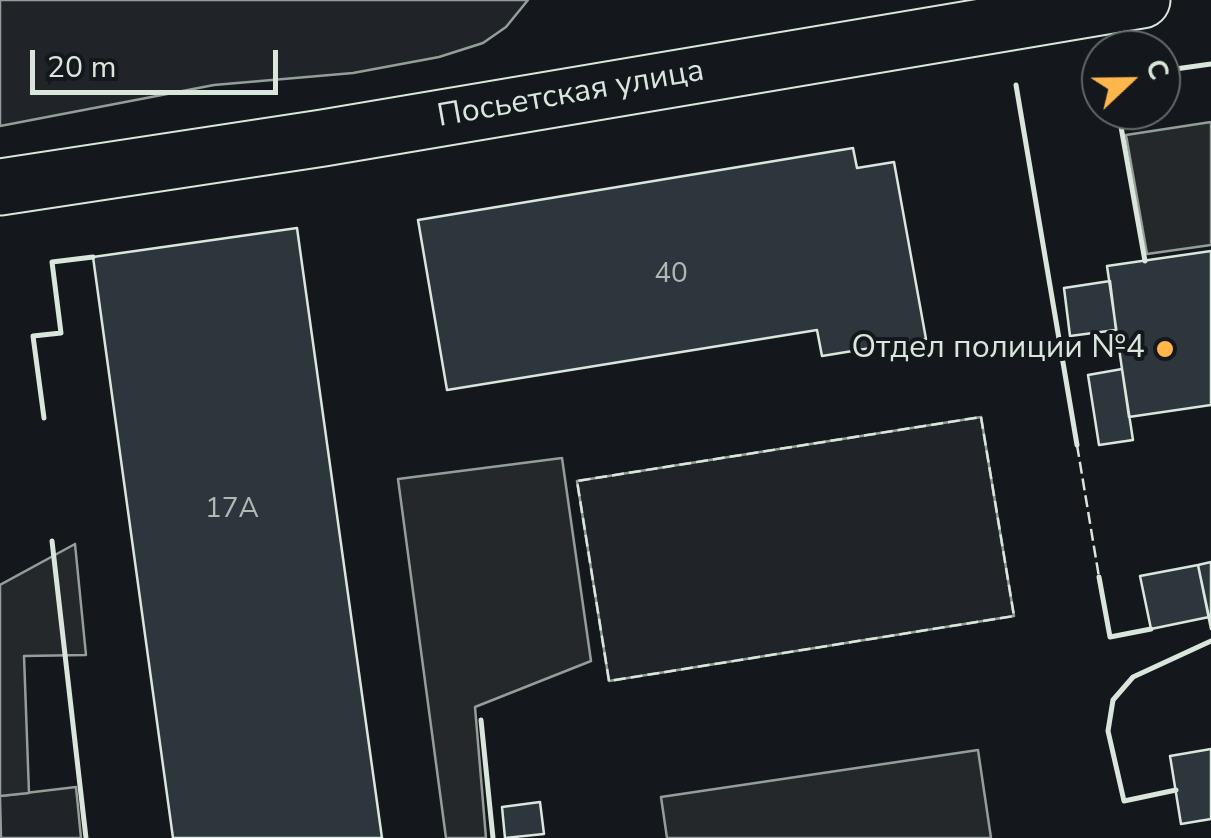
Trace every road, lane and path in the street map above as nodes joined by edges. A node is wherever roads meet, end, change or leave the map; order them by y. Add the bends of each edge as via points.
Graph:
1 (1142, 0) edge
2 (0, 186) edge

1 - 2 street, Посьетская улица

